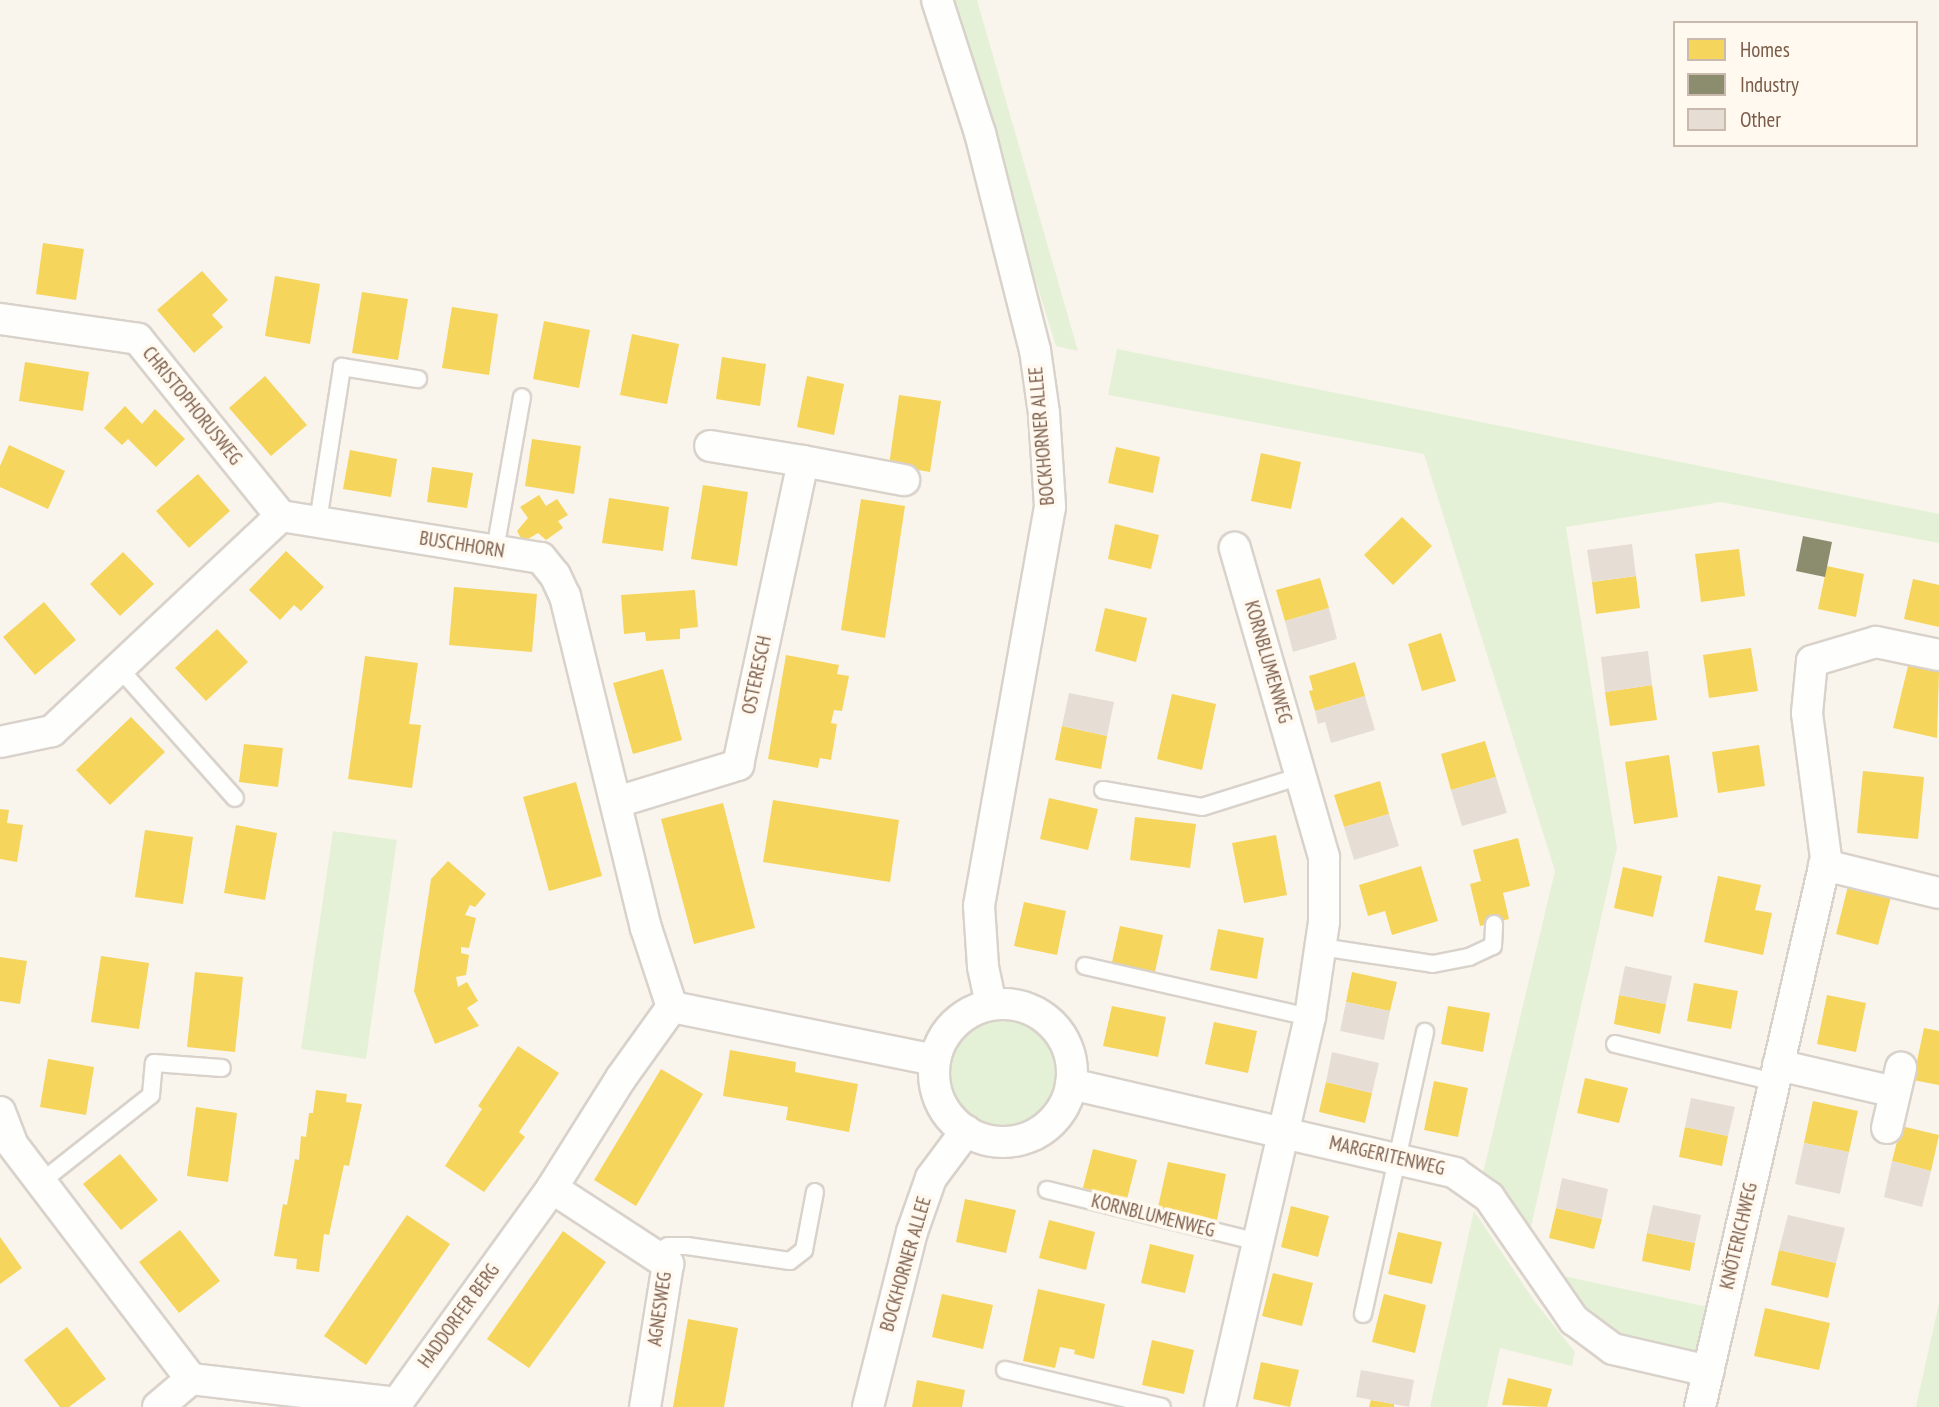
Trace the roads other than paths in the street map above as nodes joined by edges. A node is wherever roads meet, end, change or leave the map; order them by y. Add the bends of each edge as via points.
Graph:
1 (937, 0) edge
2 (0, 319) edge
3 (418, 379) dead end
4 (522, 397) dead end
5 (710, 446) dead end
6 (803, 461) junction
7 (904, 480) dead end
8 (281, 516) junction
9 (318, 521) junction
10 (1235, 548) dead end
11 (495, 550) junction
12 (1939, 655) edge
13 (119, 668) junction
14 (0, 742) edge
15 (1301, 776) junction
16 (1103, 790) dead end
17 (235, 798) dead end
18 (617, 802) junction
19 (1824, 865) junction
20 (1937, 902) edge
21 (1494, 924) dead end
22 (1321, 947) junction
23 (1085, 966) dead end
24 (991, 1004) junction
25 (672, 1007) junction
26 (1310, 1017) junction
27 (1425, 1032) dead end
28 (1615, 1044) dead end
29 (935, 1060) junction
30 (222, 1068) dead end
31 (1776, 1073) junction
32 (1071, 1084) junction
33 (0, 1112) edge
34 (1887, 1128) dead end
35 (965, 1131) junction
36 (1284, 1132) junction
37 (1396, 1159) junction
38 (41, 1182) junction
39 (552, 1188) junction
40 (1047, 1190) dead end
41 (814, 1192) dead end
42 (1258, 1242) junction
43 (653, 1254) junction
44 (1363, 1314) dead end
45 (1005, 1370) dead end
46 (1708, 1371) junction
47 (191, 1379) junction
48 (321, 1401) edge
49 (158, 1407) edge
50 (645, 1407) edge
51 (868, 1407) edge
52 (1162, 1407) edge
53 (1220, 1407) edge
54 (1700, 1407) edge

1 - 24 street, BOCKHORNER ALLEE via 979,133 1035,350 1050,507 979,906
2 - 8 street, CHRISTOPHORUSWEG via 138,339
3 - 9 lane via 342,366
4 - 11 lane
5 - 6 street
6 - 7 street
6 - 18 street, OSTERESCH via 738,765
8 - 9 street, BUSCHHORN
8 - 13 street
9 - 11 street, BUSCHHORN
10 - 15 street, KORNBLUMENWEG
11 - 18 street, BUSCHHORN via 541,558 555,575 565,596
12 - 19 street, KNÖTERICHWEG via 1876,642 1812,661 1807,713
13 - 14 street via 52,731
13 - 17 lane
15 - 16 lane via 1202,807
15 - 22 street, KORNBLUMENWEG via 1324,858
18 - 25 street, BUSCHHORN via 646,928
19 - 20 street
19 - 31 street, KNÖTERICHWEG
21 - 22 lane via 1493,946 1469,957 1433,964
22 - 26 street, KORNBLUMENWEG
23 - 26 lane
24 - 29 street via 954,1023 941,1040
24 - 32 street via 1023,1006 1052,1024 1069,1052
25 - 29 street
25 - 39 street, HADDORFER BERG
26 - 36 street, KORNBLUMENWEG
27 - 37 lane
28 - 31 lane
29 - 35 street via 937,1095 948,1115
30 - 38 lane via 154,1063 151,1095
31 - 34 street via 1898,1080
31 - 46 street, KNÖTERICHWEG
32 - 35 street via 1057,1115 1031,1136 998,1142
32 - 36 street, MARGERITENWEG
33 - 38 street via 12,1144
35 - 51 street, BOCKHORNER ALLEE via 931,1178 912,1232
36 - 37 street, MARGERITENWEG
36 - 42 street, KORNBLUMENWEG
37 - 44 lane
37 - 46 street, MARGERITENWEG via 1455,1172 1489,1197 1574,1320 1613,1349
38 - 47 street
39 - 43 street, AGNESWEG
39 - 48 street, HADDORFER BERG via 397,1403
40 - 42 lane, KORNBLUMENWEG
41 - 43 lane via 804,1250 790,1261 687,1246 668,1246
42 - 53 street, KORNBLUMENWEG
43 - 50 street, AGNESWEG via 668,1264
45 - 52 lane
46 - 54 street, KNÖTERICHWEG
47 - 48 street, HADDORFER BERG
47 - 49 street

